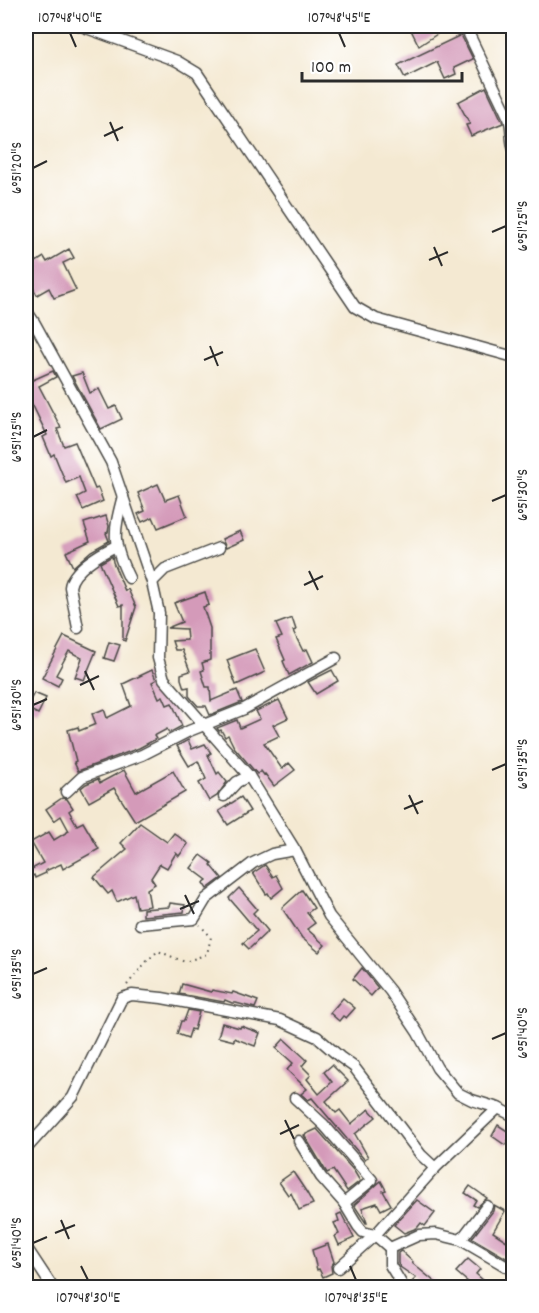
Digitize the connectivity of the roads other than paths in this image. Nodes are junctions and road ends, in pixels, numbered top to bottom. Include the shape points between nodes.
1 (81, 26) edge
2 (465, 26) edge
3 (513, 150) edge
4 (26, 310) edge
5 (513, 357) edge
6 (123, 496) junction
7 (116, 546) junction
8 (219, 548) dead end
9 (129, 578) dead end
10 (152, 582) junction
11 (78, 628) dead end
12 (336, 658) dead end
13 (204, 724) junction
14 (249, 776) junction
15 (66, 792) dead end
16 (224, 796) dead end
17 (295, 850) junction
18 (140, 924) dead end
19 (295, 1098) dead end
20 (498, 1108) junction
21 (513, 1116) edge
22 (298, 1141) dead end
23 (26, 1149) edge
24 (435, 1168) junction
25 (344, 1203) junction
26 (487, 1206) dead end
27 (375, 1235) junction
28 (461, 1240) junction
29 (26, 1247) edge
30 (390, 1248) junction
31 (338, 1268) dead end
32 (513, 1271) edge
33 (53, 1287) edge
34 (405, 1287) edge

1 - 5 street via 177,61 197,74 355,307 376,319
2 - 3 street via 512,125
4 - 6 street via 111,462
6 - 7 street via 115,531
6 - 10 street
7 - 9 street
7 - 11 street via 93,558 71,581
8 - 10 street via 165,569
10 - 13 street via 159,613 159,658 164,679
12 - 13 street via 251,705
13 - 14 street
13 - 15 street via 142,755 82,777
14 - 16 street
14 - 17 street
17 - 18 street via 253,863 206,899 194,919
17 - 20 street via 329,916 390,991 447,1081 458,1093
19 - 25 street via 372,1179
20 - 21 street
20 - 24 street
22 - 25 street
23 - 24 street via 72,1097 122,998 132,995 280,1020 317,1037 354,1067
24 - 27 street
25 - 27 street via 363,1232
26 - 28 street
27 - 30 street
27 - 31 street
28 - 30 street via 436,1234 419,1235
28 - 32 street
29 - 33 street
30 - 34 street via 390,1265

